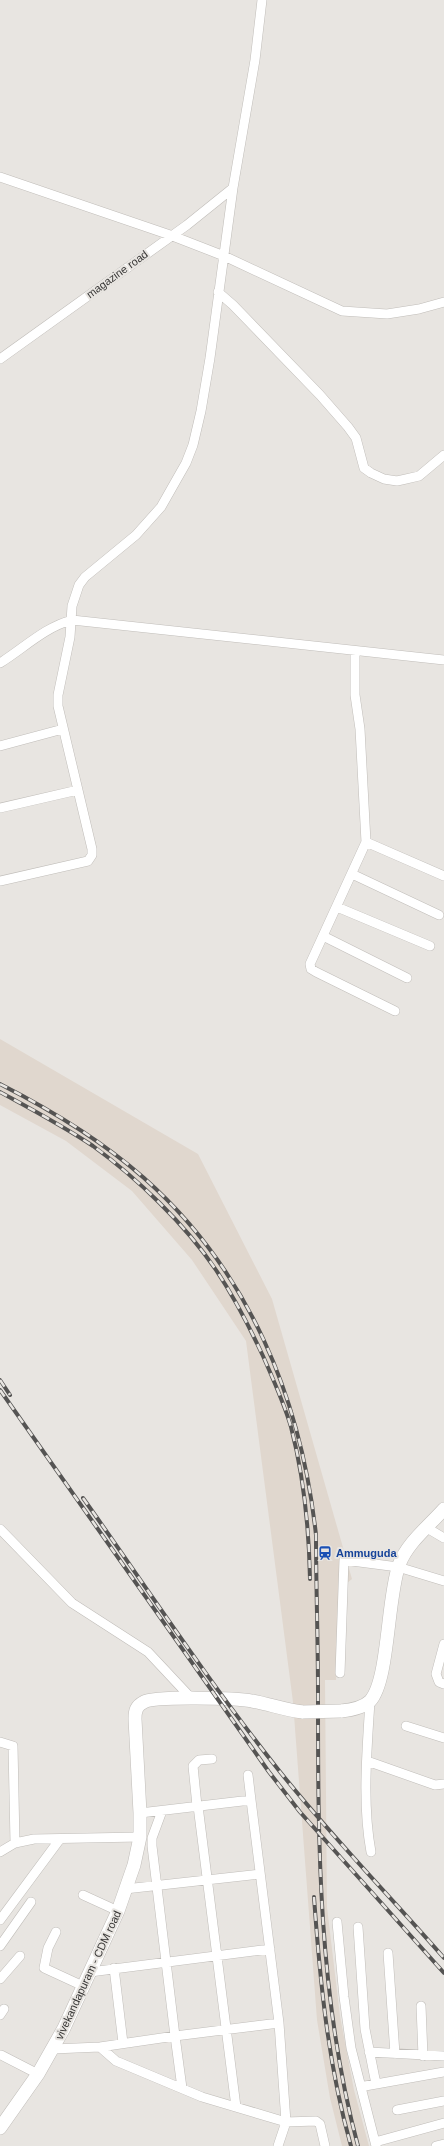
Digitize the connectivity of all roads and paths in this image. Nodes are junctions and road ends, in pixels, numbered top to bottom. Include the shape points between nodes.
1 (262, 0) edge
2 (0, 177) edge
3 (233, 188) junction
4 (170, 235) junction
5 (224, 256) junction
6 (218, 292) junction
7 (444, 302) edge
8 (0, 359) edge
9 (444, 455) edge
10 (72, 620) junction
11 (355, 651) junction
12 (444, 660) edge
13 (0, 662) edge
14 (63, 729) junction
15 (0, 746) edge
16 (78, 790) junction
17 (0, 808) edge
18 (366, 842) junction
19 (352, 874) junction
20 (444, 876) edge
21 (0, 880) edge
22 (337, 907) junction
23 (439, 915) dead end
24 (323, 936) junction
25 (430, 946) dead end
26 (407, 978) dead end
27 (395, 1011) dead end
28 (444, 1509) edge
29 (427, 1528) junction
30 (0, 1529) edge
31 (444, 1538) edge
32 (398, 1567) junction
33 (444, 1581) edge
34 (444, 1644) edge
35 (340, 1673) dead end
36 (444, 1684) edge
37 (192, 1699) junction
38 (370, 1701) junction
39 (406, 1726) dead end
40 (444, 1738) edge
41 (0, 1742) edge
42 (212, 1759) dead end
43 (367, 1761) junction
44 (248, 1775) dead end
45 (444, 1784) edge
46 (251, 1800) junction
47 (197, 1806) junction
48 (162, 1811) junction
49 (140, 1813) junction
50 (140, 1837) junction
51 (60, 1839) junction
52 (16, 1843) junction
53 (0, 1852) edge
54 (371, 1852) dead end
55 (260, 1874) junction
56 (208, 1880) junction
57 (156, 1887) junction
58 (125, 1889) junction
59 (83, 1895) dead end
60 (31, 1902) dead end
61 (118, 1911) junction
62 (1, 1919) edge
63 (337, 1922) dead end
64 (13, 1926) junction
65 (358, 1928) dead end
66 (56, 1932) dead end
67 (0, 1946) edge
68 (270, 1949) junction
69 (388, 1953) dead end
70 (20, 1956) dead end
71 (218, 1956) junction
72 (165, 1962) junction
73 (114, 1968) junction
74 (90, 1972) junction
75 (0, 1979) edge
76 (83, 1986) junction
77 (421, 2006) dead end
78 (280, 2023) junction
79 (227, 2029) junction
80 (175, 2036) junction
81 (123, 2043) junction
82 (100, 2046) junction
83 (53, 2049) junction
84 (369, 2052) junction
85 (395, 2054) junction
86 (1, 2055) dead end
87 (424, 2056) junction
88 (444, 2056) edge
89 (444, 2072) edge
90 (38, 2074) junction
91 (376, 2084) junction
92 (365, 2086) dead end
93 (182, 2088) junction
94 (444, 2101) edge
95 (236, 2107) junction
96 (397, 2110) dead end
97 (286, 2122) junction
98 (444, 2123) edge
99 (0, 2128) edge
100 (376, 2144) edge
101 (444, 2144) edge
102 (278, 2146) edge
103 (325, 2146) edge
104 (436, 2146) edge

1 - 3 street via 249,101
2 - 4 street
3 - 4 street, magazine road via 187,225
3 - 5 street
4 - 5 street
4 - 8 street, magazine road
5 - 6 street
5 - 7 street via 342,310 387,314
6 - 9 street via 336,413 356,438 364,468 384,479 397,481 418,476
6 - 10 street via 203,405 186,463 161,507 136,535 92,570 79,585 72,606
10 - 11 street
10 - 13 street via 63,622
10 - 14 street via 58,696
11 - 12 street
11 - 18 street via 354,696 360,729
14 - 15 street
14 - 16 street
16 - 17 street
16 - 21 street via 92,849 88,861
18 - 19 street
18 - 20 street
19 - 22 street
19 - 23 street
22 - 24 street
22 - 25 street
24 - 26 street
24 - 27 street via 310,964 311,969
28 - 29 street
29 - 31 street
29 - 32 street via 409,1546
30 - 37 street via 72,1603 148,1652
32 - 33 street
32 - 35 street via 344,1560
32 - 38 street via 389,1607 379,1684
34 - 36 street via 436,1674 439,1682
37 - 38 street, vivekandapuram - CDM road, bridge via 225,1698 252,1701 303,1712 354,1709
37 - 49 street, vivekandapuram - CDM road via 153,1699 145,1701 136,1710
38 - 43 street
39 - 40 street
41 - 52 street via 13,1746
42 - 47 street via 199,1760 193,1766
43 - 45 street via 435,1785
43 - 54 street via 367,1832
44 - 46 street
46 - 47 street
46 - 55 street
47 - 48 street
47 - 56 street
48 - 49 street
48 - 57 street via 152,1838
49 - 50 street, vivekandapuram - CDM road
50 - 51 street
50 - 58 street, vivekandapuram - CDM road
51 - 52 street via 34,1839
51 - 62 street
52 - 53 street
55 - 56 street
55 - 68 street
56 - 57 street
56 - 71 street
57 - 58 street
57 - 72 street
58 - 61 street, vivekandapuram - CDM road
59 - 61 street
60 - 64 street
61 - 74 street, vivekandapuram - CDM road
62 - 64 street
63 - 100 street via 352,2048
64 - 67 street
65 - 84 street
66 - 76 street via 48,1948 44,1968
68 - 71 street
68 - 78 street
69 - 85 street
70 - 75 street
71 - 72 street
71 - 79 street
72 - 73 street
72 - 80 street
73 - 74 street
73 - 81 street
74 - 76 street, vivekandapuram - CDM road
76 - 83 street, vivekandapuram - CDM road
77 - 87 street
78 - 79 street
78 - 97 street
79 - 80 street
79 - 95 street
80 - 81 street
80 - 93 street
81 - 82 street
82 - 83 street
82 - 93 street via 116,2061
83 - 90 street, vivekandapuram - CDM road
84 - 85 street
84 - 91 street
85 - 87 street
86 - 90 street
87 - 88 street
89 - 91 street
90 - 99 street, vivekandapuram - CDM road
91 - 92 street
93 - 95 street
94 - 96 street
95 - 97 street
97 - 102 street
97 - 103 street via 318,2122
98 - 100 street
101 - 104 street

